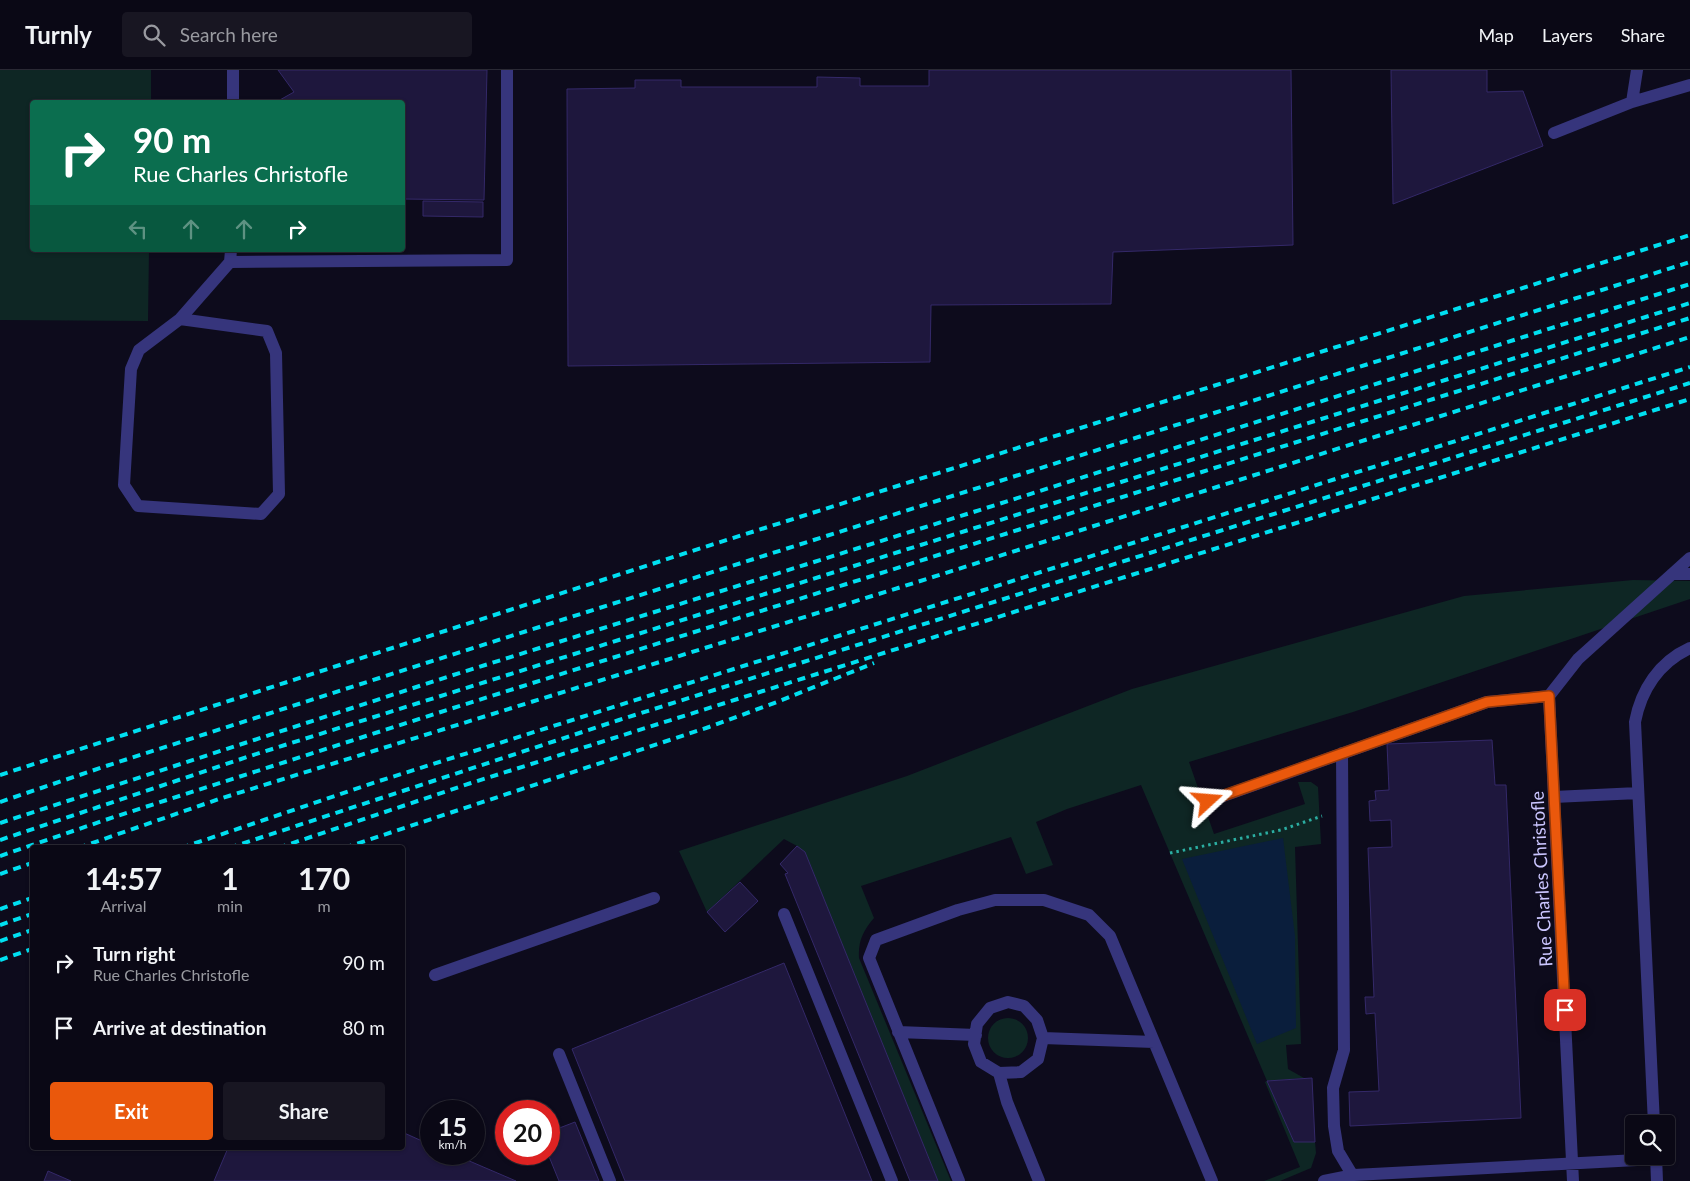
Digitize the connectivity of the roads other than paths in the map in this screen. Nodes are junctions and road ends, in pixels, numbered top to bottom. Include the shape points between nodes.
1 (233, 70) edge
2 (507, 70) edge
3 (1637, 70) edge
4 (1690, 85) edge
5 (233, 100) edge
6 (1632, 102) junction
7 (1554, 132) dead end
8 (230, 256) edge
9 (180, 319) junction
10 (1690, 558) edge
11 (1672, 574) junction
12 (1690, 574) edge
13 (1690, 648) edge
14 (1549, 696) junction
15 (1342, 754) junction
16 (1638, 793) junction
17 (1554, 797) junction
18 (1208, 801) dead end
19 (654, 898) dead end
20 (784, 914) dead end
21 (435, 975) dead end
22 (898, 1032) junction
23 (976, 1035) junction
24 (1042, 1038) junction
25 (1154, 1042) junction
26 (559, 1054) dead end
27 (999, 1073) junction
28 (1654, 1115) edge
29 (1625, 1160) edge
30 (1572, 1164) junction
31 (1656, 1165) edge
32 (1354, 1179) edge
33 (610, 1181) edge
34 (892, 1181) edge
35 (959, 1181) edge
36 (1039, 1181) edge
37 (1212, 1181) edge
38 (1324, 1181) edge
39 (1573, 1181) edge
40 (1657, 1181) edge

1 - 5 lane
2 - 8 lane via 507,260
3 - 6 lane
4 - 6 lane
6 - 7 lane
8 - 9 lane
9 - 9 lane via 139,350 131,369 124,485 138,506 261,514 279,494 276,353 267,331
10 - 11 lane
11 - 12 lane
11 - 14 lane via 1578,659
13 - 16 lane via 1679,653 1653,677 1638,707 1635,722
14 - 15 lane via 1487,702
14 - 17 lane, Rue Charles Christofle
15 - 18 lane
15 - 32 lane via 1344,1050 1333,1088 1334,1126 1338,1151
16 - 17 lane
16 - 28 lane
17 - 30 lane, Rue Charles Christofle
19 - 21 lane
20 - 34 lane
22 - 23 lane
22 - 25 lane via 869,958 876,940 995,900 1044,900 1089,915 1110,936
22 - 35 lane
23 - 24 lane via 977,1024 990,1008 1008,1002 1024,1006 1037,1020
23 - 27 lane via 974,1044 982,1062
24 - 25 lane
24 - 27 lane via 1038,1059 1021,1072
25 - 37 lane
26 - 33 lane
27 - 36 lane via 1006,1102
29 - 30 lane
30 - 32 lane
30 - 39 lane, Rue Charles Christofle
31 - 40 lane
32 - 38 lane

